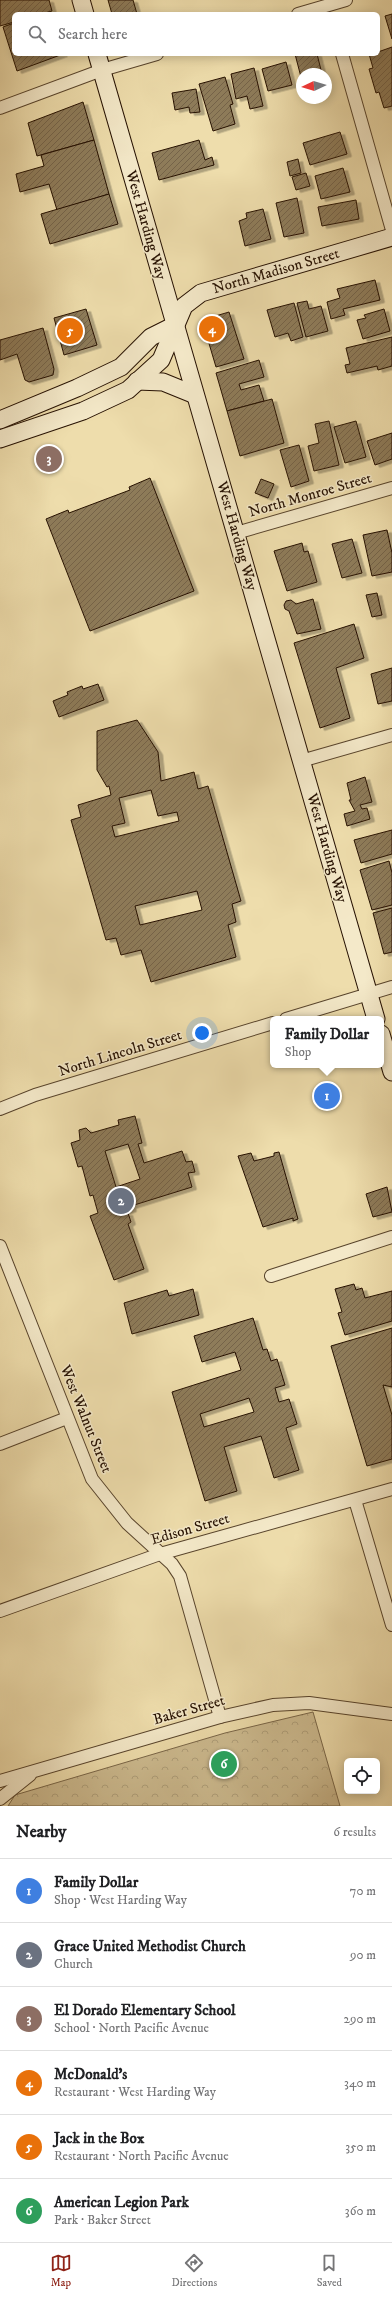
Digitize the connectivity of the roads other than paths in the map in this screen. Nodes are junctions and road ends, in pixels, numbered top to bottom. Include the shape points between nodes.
1 (81, 0) edge
2 (346, 0) edge
3 (328, 6) edge
4 (84, 12) edge
5 (306, 12) edge
6 (142, 56) edge
7 (343, 56) edge
8 (99, 62) edge
9 (0, 108) edge
10 (392, 230) edge
11 (392, 237) edge
12 (175, 325) junction
13 (137, 381) junction
14 (195, 395) junction
15 (0, 420) edge
16 (0, 440) edge
17 (392, 488) edge
18 (236, 533) junction
19 (392, 735) edge
20 (301, 761) junction
21 (392, 987) edge
22 (369, 994) junction
23 (296, 1016) edge
24 (375, 1016) edge
25 (270, 1024) edge
26 (384, 1044) edge
27 (392, 1072) edge
28 (0, 1109) edge
29 (392, 1238) edge
30 (0, 1246) edge
31 (5, 1274) edge
32 (271, 1276) dead end
33 (67, 1418) junction
34 (0, 1444) edge
35 (392, 1489) edge
36 (355, 1500) junction
37 (160, 1554) junction
38 (0, 1612) edge
39 (392, 1625) edge
40 (392, 1714) edge
41 (220, 1717) junction
42 (34, 1772) junction
43 (0, 1781) edge
44 (0, 1799) edge

1 - 4 street
2 - 3 street
3 - 5 street
6 - 8 street
7 - 10 street
8 - 9 street
8 - 12 street, West Harding Way
11 - 12 street, North Madison Street via 201,293 184,306
12 - 13 street, North Madison Street via 161,360
12 - 14 street, West Harding Way
12 - 15 street via 151,337 121,366 77,388
13 - 14 street via 163,382
13 - 16 street, North Madison Street via 128,390 83,411
14 - 18 street, West Harding Way
17 - 18 street, North Monroe Street
18 - 20 street, West Harding Way
19 - 20 street
20 - 22 street, West Harding Way
21 - 22 street
22 - 23 street
22 - 24 street, West Harding Way
25 - 28 street, North Lincoln Street via 35,1095
26 - 27 street
29 - 32 street
30 - 31 street, West Walnut Street
31 - 33 street, West Walnut Street
33 - 34 street
33 - 37 street, West Walnut Street via 83,1459 99,1490 127,1523
35 - 36 street, Edison Street
36 - 37 street, Edison Street
36 - 39 street
37 - 38 street, Edison Street
37 - 41 street, West Walnut Street via 172,1564 180,1576
40 - 41 street, Baker Street via 309,1703 272,1705
41 - 42 street, Baker Street
42 - 43 street, Baker Street
42 - 44 street

